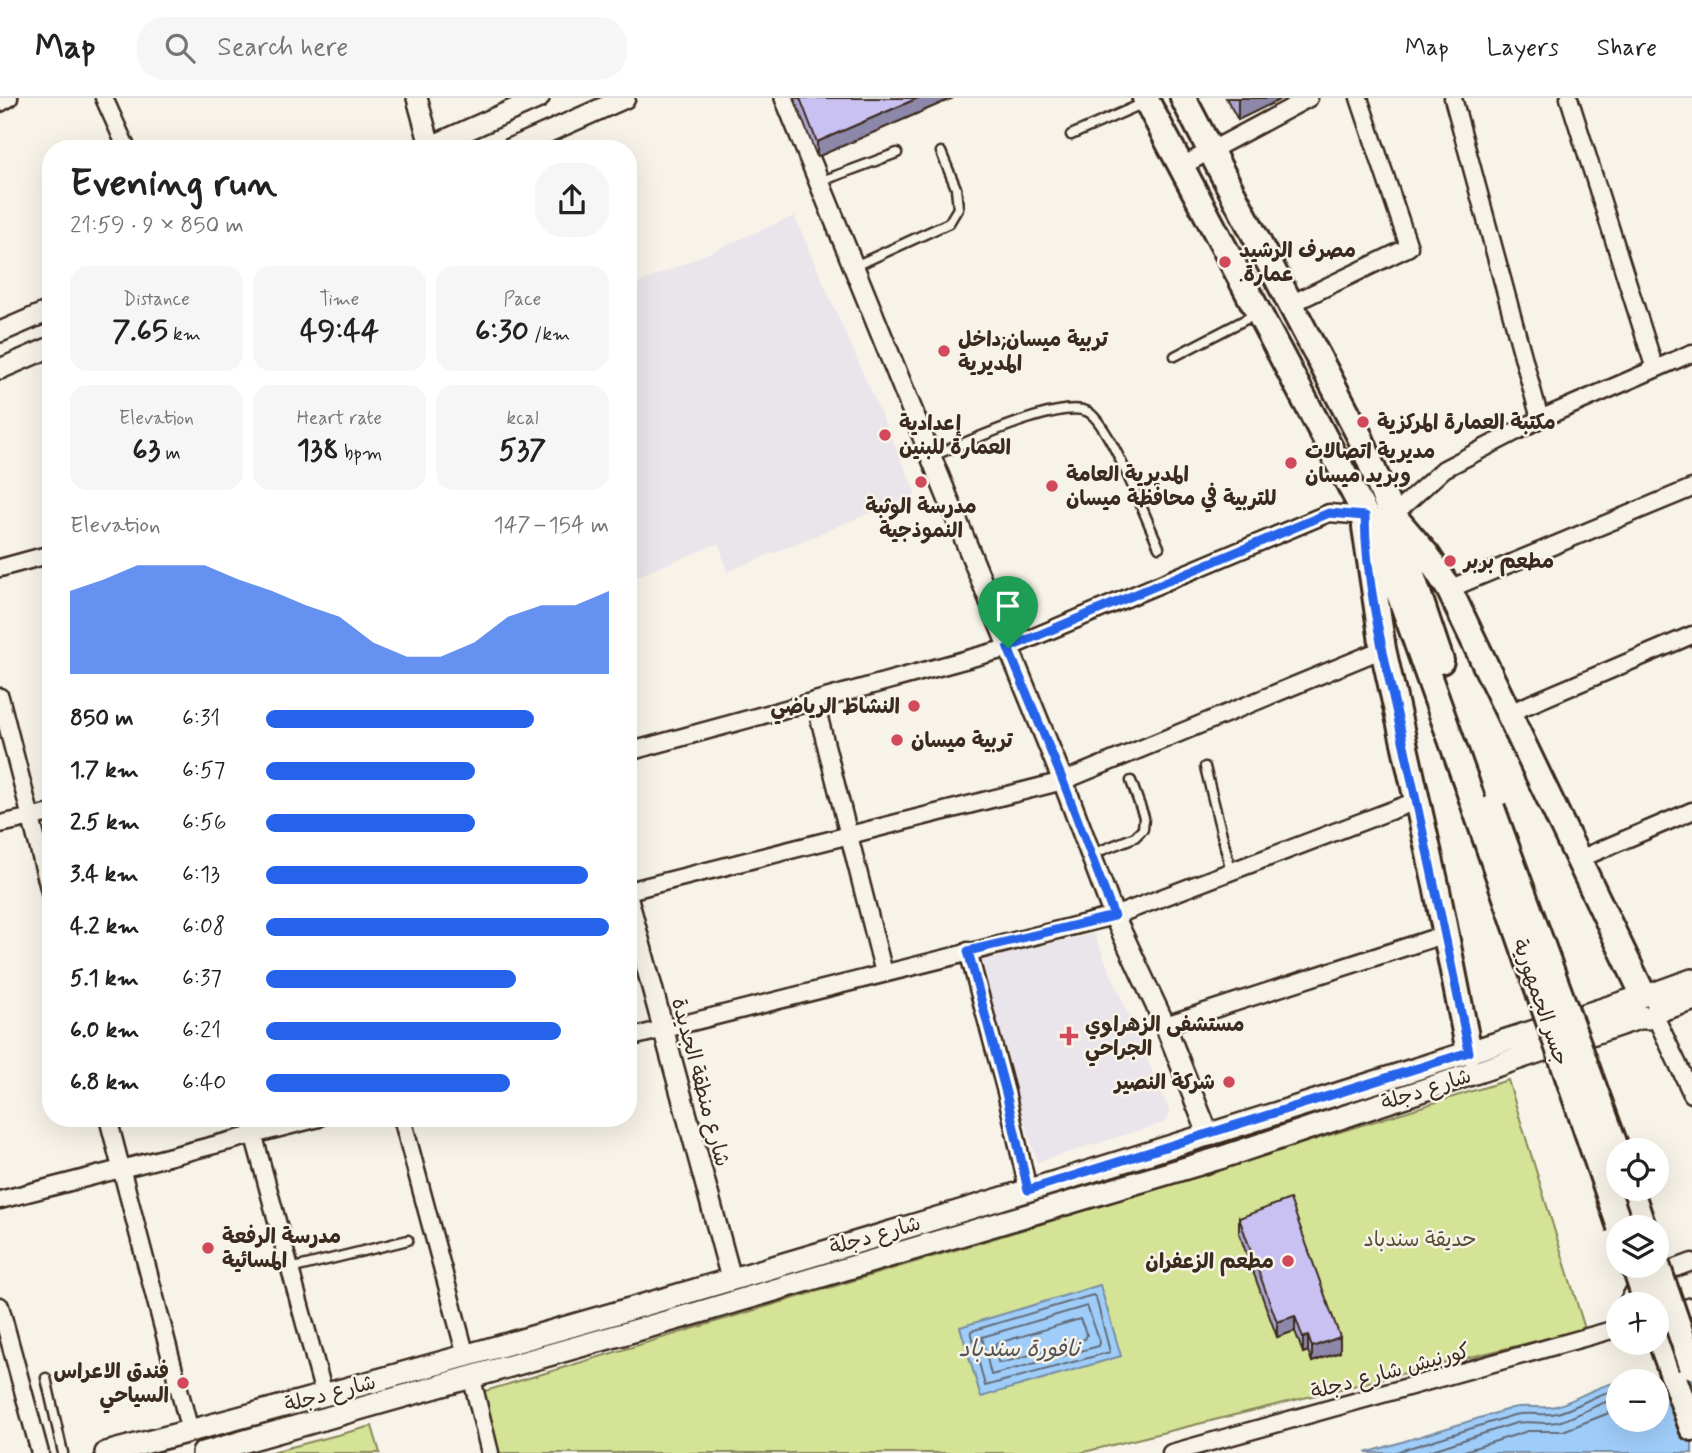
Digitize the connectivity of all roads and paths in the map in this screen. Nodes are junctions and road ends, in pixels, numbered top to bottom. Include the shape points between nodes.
1 (9, 98) edge
2 (104, 98) edge
3 (417, 98) edge
4 (539, 98) edge
5 (625, 98) edge
6 (785, 98) edge
7 (1183, 98) edge
8 (1309, 98) edge
9 (1359, 98) edge
10 (1453, 98) edge
11 (1569, 98) edge
12 (1146, 100) edge
13 (0, 103) edge
14 (1071, 135) dead end
15 (123, 140) edge
16 (427, 140) edge
17 (447, 140) edge
18 (530, 140) edge
19 (1210, 150) junction
20 (941, 152) dead end
21 (897, 153) dead end
22 (1180, 167) junction
23 (819, 182) junction
24 (853, 267) junction
25 (1291, 304) junction
26 (42, 314) edge
27 (1258, 314) junction
28 (0, 332) edge
29 (42, 351) edge
30 (1692, 353) edge
31 (1175, 356) dead end
32 (0, 369) edge
33 (1656, 369) junction
34 (1541, 419) junction
35 (930, 457) junction
36 (1692, 488) edge
37 (1365, 516) junction
38 (1392, 516) junction
39 (1159, 547) dead end
40 (42, 556) edge
41 (0, 568) edge
42 (1448, 589) junction
43 (1692, 635) edge
44 (1008, 648) junction
45 (1383, 649) junction
46 (1479, 649) junction
47 (1439, 655) junction
48 (0, 697) edge
49 (815, 702) junction
50 (1509, 713) junction
51 (637, 750) edge
52 (1205, 767) dead end
53 (1471, 773) junction
54 (1063, 781) junction
55 (1132, 781) dead end
56 (1416, 800) junction
57 (1692, 811) edge
58 (42, 815) edge
59 (30, 817) junction
60 (0, 824) edge
61 (848, 837) junction
62 (1092, 854) junction
63 (1577, 860) junction
64 (42, 862) edge
65 (1231, 871) junction
66 (637, 889) edge
67 (1114, 916) junction
68 (637, 932) edge
69 (1446, 934) junction
70 (968, 951) junction
71 (884, 972) junction
72 (1692, 980) edge
73 (1692, 1000) edge
74 (1647, 1005) junction
75 (1165, 1025) junction
76 (663, 1029) junction
77 (637, 1036) edge
78 (1469, 1052) junction
79 (1692, 1094) edge
80 (110, 1127) edge
81 (251, 1127) edge
82 (286, 1127) edge
83 (404, 1127) edge
84 (253, 1136) junction
85 (1209, 1136) junction
86 (1612, 1138) edge
87 (1220, 1158) junction
88 (121, 1169) junction
89 (1028, 1190) junction
90 (0, 1200) edge
91 (1616, 1215) edge
92 (408, 1240) dead end
93 (1692, 1262) edge
94 (290, 1269) junction
95 (731, 1278) junction
96 (1662, 1278) edge
97 (1634, 1292) edge
98 (0, 1306) edge
99 (1692, 1306) edge
100 (1669, 1313) edge
101 (1606, 1329) edge
102 (1666, 1355) edge
103 (466, 1356) junction
104 (1692, 1366) edge
105 (46, 1378) dead end
106 (472, 1379) junction
107 (324, 1394) junction
108 (1692, 1428) edge
109 (190, 1431) junction
110 (40, 1453) edge
111 (63, 1453) edge
112 (106, 1453) edge
113 (203, 1453) edge
114 (490, 1453) edge
115 (1171, 1453) edge

1 - 13 street
2 - 15 street
3 - 16 street
4 - 17 street
5 - 18 street
6 - 23 street
7 - 19 main road
8 - 19 street
9 - 25 street via 1409,247
10 - 34 street
11 - 33 street
12 - 14 lane
12 - 22 main road
19 - 22 street
19 - 25 main road
20 - 24 lane via 956,188 958,208 948,223
21 - 23 lane
22 - 27 main road
23 - 24 street
24 - 35 street
25 - 38 main road via 1360,437
26 - 28 street
27 - 31 lane
27 - 37 main road
29 - 32 street
30 - 33 street
33 - 34 street
34 - 38 street via 1444,469
35 - 39 lane via 1035,417 1065,409 1087,411 1104,426
35 - 44 street
36 - 42 street
37 - 44 street via 1329,513
37 - 45 main road via 1365,543
37 - 53 main road
38 - 42 main road via 1410,532
38 - 47 main road
40 - 41 street
42 - 46 main road
43 - 50 street
44 - 49 street
44 - 54 street
45 - 54 street
45 - 56 main road
46 - 47 main road via 1461,640 1447,644
46 - 50 main road
47 - 53 main road
48 - 59 street
49 - 51 street
49 - 61 street
50 - 63 main road
52 - 65 lane
53 - 86 main road, جسر الجمهورية, bridge
53 - 91 main road, جسر الجمهورية, bridge
54 - 61 street
54 - 62 street
55 - 62 lane via 1143,829 1135,837
56 - 65 street
56 - 69 main road
57 - 63 street
58 - 59 street
59 - 60 street
59 - 64 street
61 - 66 street
61 - 71 street
62 - 67 street
63 - 74 main road
65 - 67 street
67 - 70 street
67 - 75 street
68 - 76 street, شارع منطقة الجديدة
69 - 75 street
69 - 78 main road
70 - 71 street
70 - 89 street
71 - 76 street
72 - 74 main road
73 - 74 main road
74 - 78 main road, شارع دجلة
74 - 79 street
74 - 87 main road, شارع دجلة
75 - 85 street
76 - 77 street
76 - 95 street, شارع منطقة الجديدة
78 - 85 main road, شارع دجلة
80 - 88 street
81 - 84 street
82 - 84 street
83 - 103 street
84 - 88 street
84 - 94 street
85 - 87 main road
85 - 89 main road, شارع دجلة
87 - 106 main road, شارع دجلة
88 - 90 street
88 - 109 street
89 - 95 main road, شارع دجلة
92 - 94 lane
93 - 97 street via 1640,1281
94 - 107 street
95 - 103 main road, شارع دجلة
96 - 104 main road, bridge
98 - 110 street
99 - 100 street
101 - 115 street, كورنيش شارع دجلة
102 - 108 main road
103 - 107 main road, شارع دجلة
105 - 111 lane
106 - 113 main road, شارع دجلة
106 - 114 street
107 - 109 main road, شارع دجلة
109 - 112 main road, شارع دجلة

